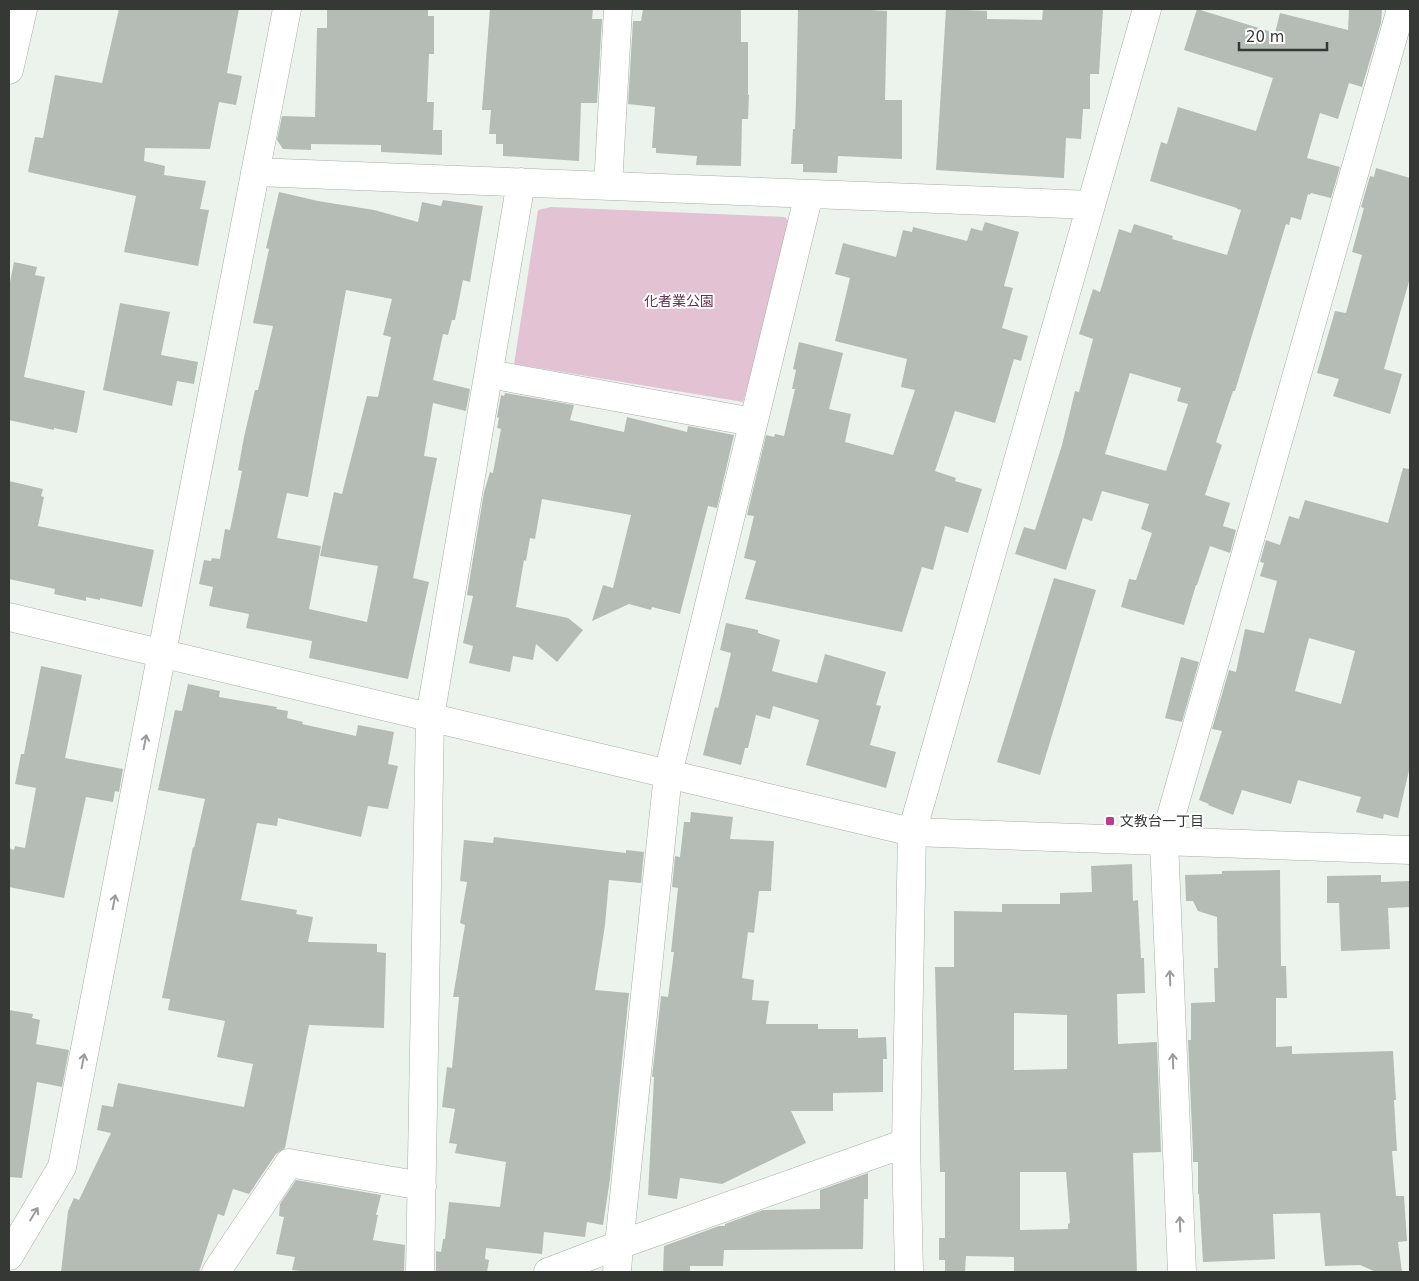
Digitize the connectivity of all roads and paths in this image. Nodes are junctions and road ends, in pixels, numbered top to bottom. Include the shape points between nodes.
1 (23, 9) edge
2 (287, 9) edge
3 (618, 9) edge
4 (1147, 9) edge
5 (1401, 9) edge
6 (9, 70) edge
7 (255, 172) junction
8 (522, 182) junction
9 (608, 186) junction
10 (809, 194) junction
11 (1091, 205) junction
12 (489, 374) junction
13 (753, 422) junction
14 (9, 617) edge
15 (162, 654) junction
16 (430, 717) junction
17 (668, 774) junction
18 (912, 832) junction
19 (1164, 841) junction
20 (1410, 850) edge
21 (906, 1143) junction
22 (422, 1186) junction
23 (619, 1245) junction
24 (9, 1256) edge
25 (216, 1272) edge
26 (420, 1272) edge
27 (548, 1272) edge
28 (618, 1272) edge
29 (909, 1272) edge
30 (1182, 1272) edge

1 - 6 street
2 - 7 street
3 - 9 street
4 - 11 street
5 - 19 street
7 - 8 street
7 - 15 street
8 - 9 street
8 - 12 street
9 - 10 street
10 - 11 street
10 - 13 street
11 - 18 street
12 - 13 street
12 - 16 street
13 - 17 street
14 - 15 street
15 - 16 street
24 -> 15 street via 62,1167
16 - 17 street
16 - 22 street
17 - 18 street
17 - 23 street
18 - 19 street
18 - 21 street
19 - 20 street
30 -> 19 street
21 - 23 street
21 - 29 street
22 - 25 street via 289,1163
22 - 26 street
23 - 27 street
23 - 28 street

